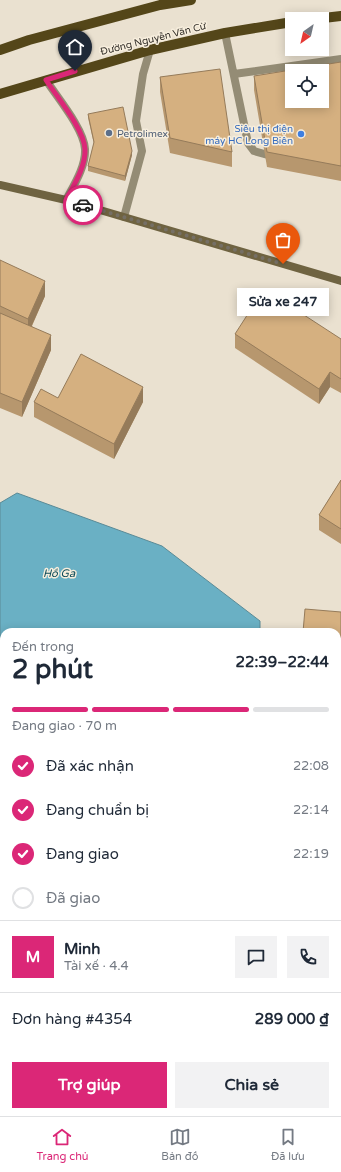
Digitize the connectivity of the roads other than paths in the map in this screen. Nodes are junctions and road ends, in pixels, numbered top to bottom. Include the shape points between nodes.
1 (191, 0) edge
2 (160, 2) edge
3 (341, 16) edge
4 (329, 17) edge
5 (285, 23) edge
6 (225, 32) junction
7 (0, 50) edge
8 (150, 50) junction
9 (341, 58) edge
10 (234, 74) junction
11 (46, 80) junction
12 (0, 94) edge
13 (282, 158) edge
14 (0, 185) edge
15 (66, 200) junction
16 (124, 218) junction
17 (341, 281) edge

1 - 2 main road
2 - 7 main road
3 - 4 main road
5 - 6 main road, Đường Nguyễn Văn Cừ
6 - 8 main road, Đường Nguyễn Văn Cừ
6 - 10 lane
8 - 11 main road, Đường Nguyễn Văn Cừ
8 - 16 lane via 143,74 136,122 142,150
9 - 10 lane
10 - 13 lane via 248,143 254,151
11 - 12 main road, Đường Nguyễn Văn Cừ
11 - 15 lane via 76,124 84,141 85,150 80,173
14 - 15 main road
15 - 16 main road
16 - 17 main road

